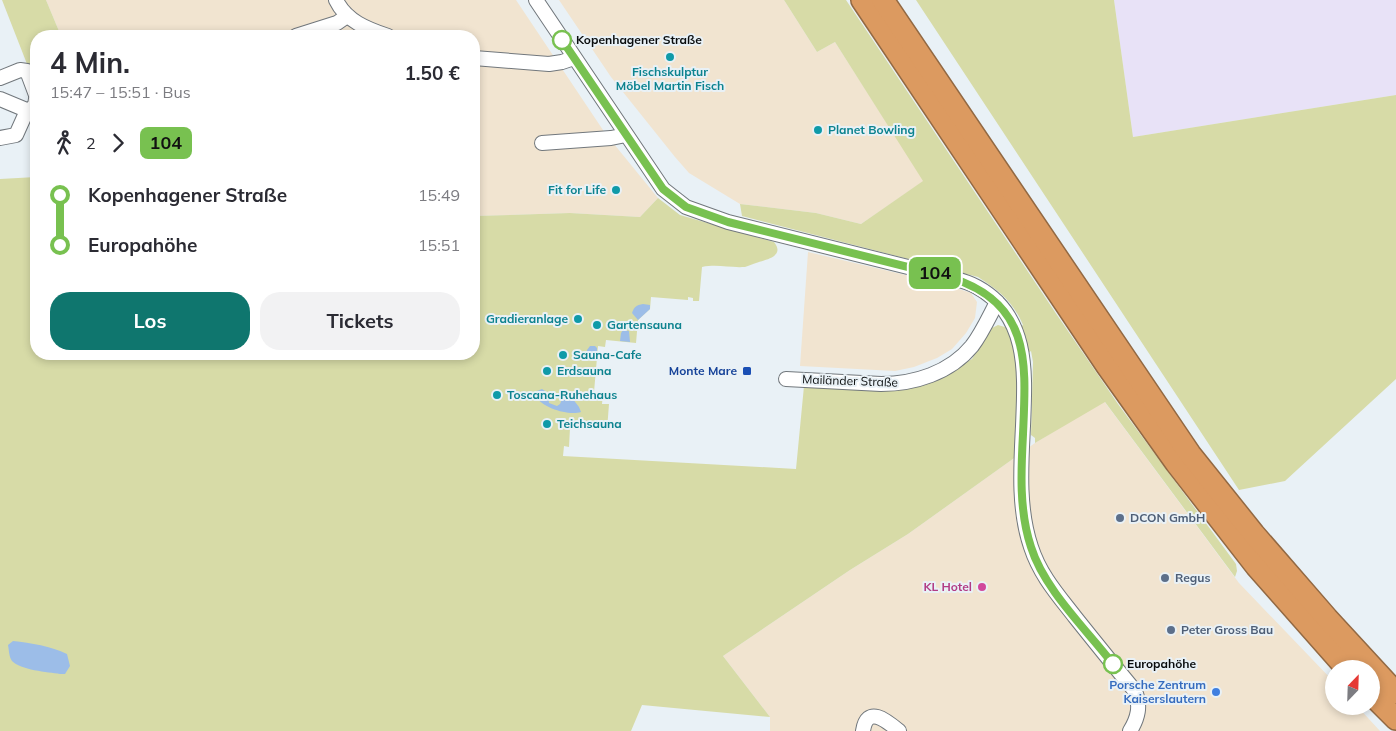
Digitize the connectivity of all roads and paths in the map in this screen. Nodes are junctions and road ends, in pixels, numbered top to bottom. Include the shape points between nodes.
1 (336, 0) edge
2 (536, 0) edge
3 (862, 0) edge
4 (882, 0) edge
5 (347, 16) junction
6 (315, 30) edge
7 (373, 30) edge
8 (480, 58) edge
9 (574, 58) junction
10 (0, 78) edge
11 (30, 81) edge
12 (0, 99) edge
13 (30, 107) edge
14 (30, 111) edge
15 (626, 135) junction
16 (0, 138) edge
17 (542, 143) dead end
18 (997, 302) junction
19 (786, 379) dead end
20 (1339, 660) edge
21 (1396, 693) edge
22 (1380, 703) edge
23 (1396, 719) edge
24 (864, 731) edge
25 (899, 731) edge
26 (1130, 731) edge

1 - 5 street
2 - 9 street
3 - 20 highway via 1107,366 1176,463 1256,566
4 - 21 highway via 1190,454 1278,562
5 - 6 street
5 - 7 street
8 - 9 street via 550,64
9 - 15 street
10 - 11 street via 20,70 26,71
12 - 13 street
14 - 16 street via 16,135
15 - 17 street
15 - 18 street via 663,189 697,212 952,278 977,287
18 - 19 street, Mailänder Straße via 972,346 946,367 925,378 897,384
18 - 26 street via 1013,325 1023,356 1022,483 1024,523 1030,546 1049,585 1135,691 1139,709
22 - 23 highway
24 - 25 street via 864,724 869,718 877,716

